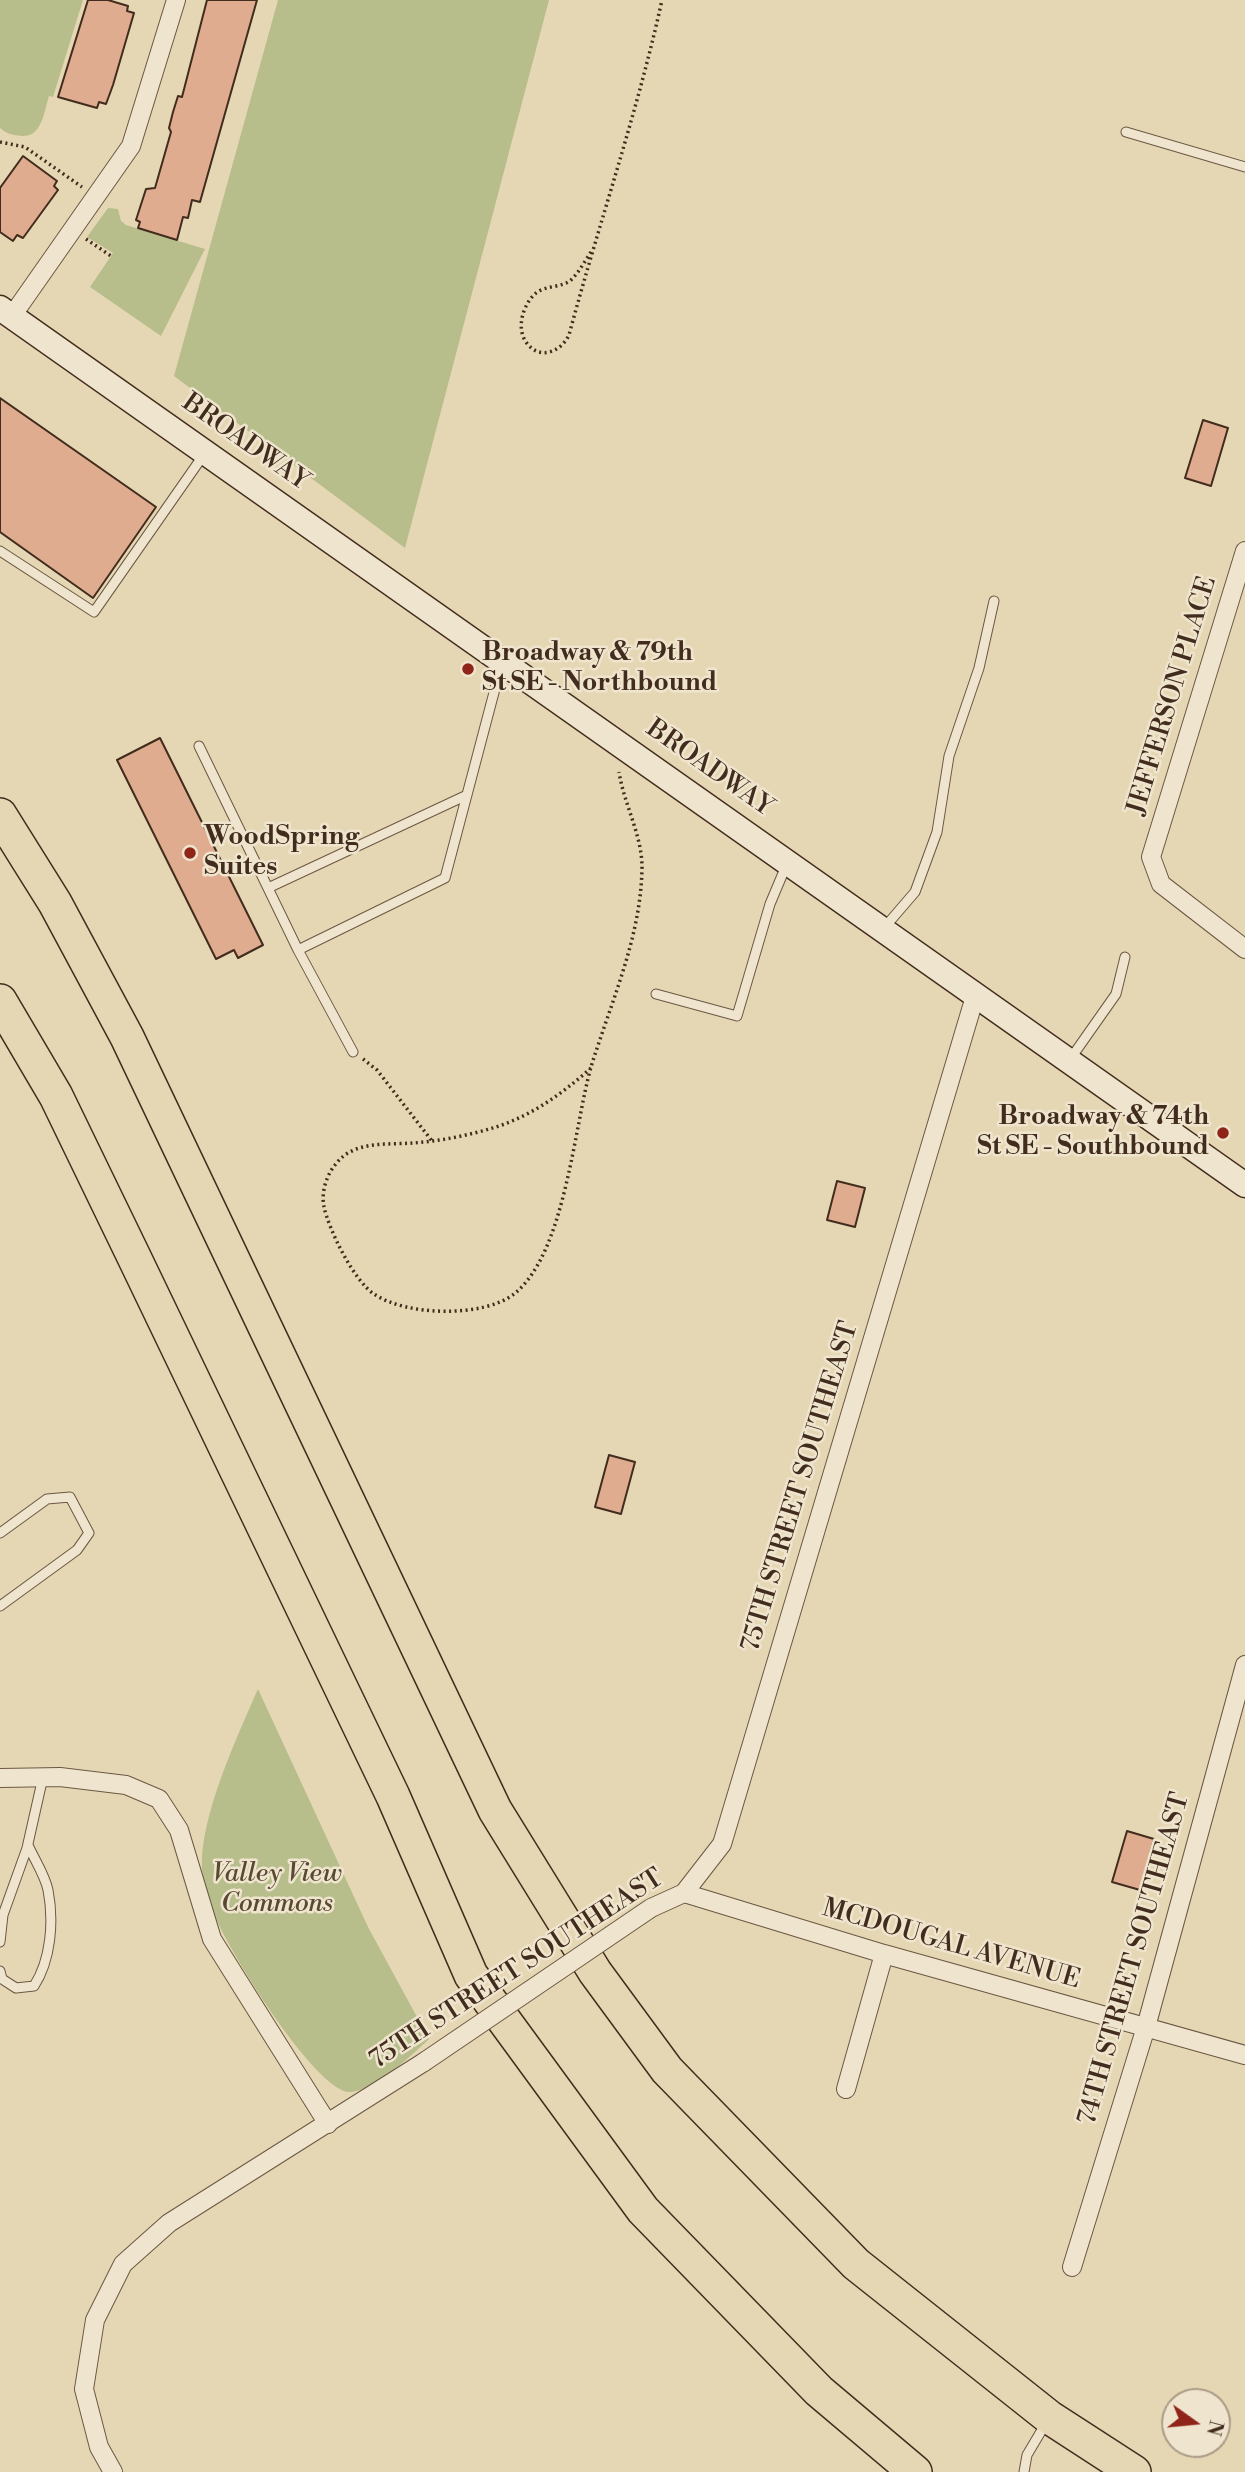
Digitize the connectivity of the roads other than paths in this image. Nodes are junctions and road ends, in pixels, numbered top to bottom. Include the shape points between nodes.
1 (176, 0) edge
2 (1126, 132) dead end
3 (1245, 167) edge
4 (6, 312) edge
5 (206, 453) junction
6 (0, 551) edge
7 (1245, 551) edge
8 (994, 601) dead end
9 (502, 660) junction
10 (199, 746) dead end
11 (467, 795) junction
12 (0, 815) edge
13 (788, 861) junction
14 (268, 888) junction
15 (884, 928) junction
16 (1245, 949) edge
17 (298, 950) junction
18 (1125, 957) dead end
19 (976, 993) junction
20 (656, 994) dead end
21 (0, 1001) edge
22 (353, 1052) road end
23 (1070, 1059) junction
24 (1245, 1185) edge
25 (0, 1533) edge
26 (0, 1606) edge
27 (1245, 1665) edge
28 (43, 1777) junction
29 (0, 1779) edge
30 (28, 1845) junction
31 (684, 1894) junction
32 (0, 1942) edge
33 (884, 1954) junction
34 (0, 1971) edge
35 (1146, 2027) junction
36 (1245, 2055) edge
37 (846, 2089) dead end
38 (328, 2124) junction
39 (1072, 2267) dead end
40 (1049, 2417) junction
41 (113, 2472) edge
42 (915, 2472) edge
43 (1024, 2472) edge
44 (1134, 2472) edge

1 - 4 street via 131,146
2 - 3 lane
4 - 5 street, BROADWAY
5 - 6 lane via 94,612
5 - 9 street, BROADWAY
7 - 16 street, JEFFERSON PLACE via 1151,857 1161,884
8 - 15 lane via 979,668 949,756 937,832 915,892
9 - 11 lane
9 - 13 street, BROADWAY
10 - 14 lane
11 - 14 lane
11 - 17 lane via 445,878
12 - 40 highway via 55,903 127,1037 495,1810 595,1972 667,2070 856,2264
13 - 15 street, BROADWAY
13 - 20 lane via 770,904 737,1016
14 - 17 lane
15 - 19 street, BROADWAY
17 - 22 lane
18 - 23 lane via 1115,994
19 - 23 street, BROADWAY
19 - 31 street, 75TH STREET SOUTHEAST via 722,1844
21 - 42 highway via 55,1096 129,1246 393,1796 471,1976 643,2210 820,2391
23 - 24 street, BROADWAY
25 - 26 lane via 47,1499 69,1497 89,1532 77,1550
27 - 35 street, 74TH STREET SOUTHEAST
28 - 29 street
28 - 30 lane
28 - 38 street via 126,1785 159,1799 179,1830 212,1939
30 - 32 lane via 3,1915
30 - 34 lane via 48,1889 50,1937 43,1972 34,1986 16,1988 2,1979
31 - 33 street, MCDOUGAL AVENUE
31 - 38 street, 75TH STREET SOUTHEAST, bridge via 651,1908
33 - 35 street, MCDOUGAL AVENUE
33 - 37 street
35 - 36 street, MCDOUGAL AVENUE
35 - 39 street, 74TH STREET SOUTHEAST
38 - 41 street, 75TH STREET SOUTHEAST via 169,2222 123,2264 95,2320 85,2389 99,2447
40 - 43 lane via 1027,2455
40 - 44 highway

